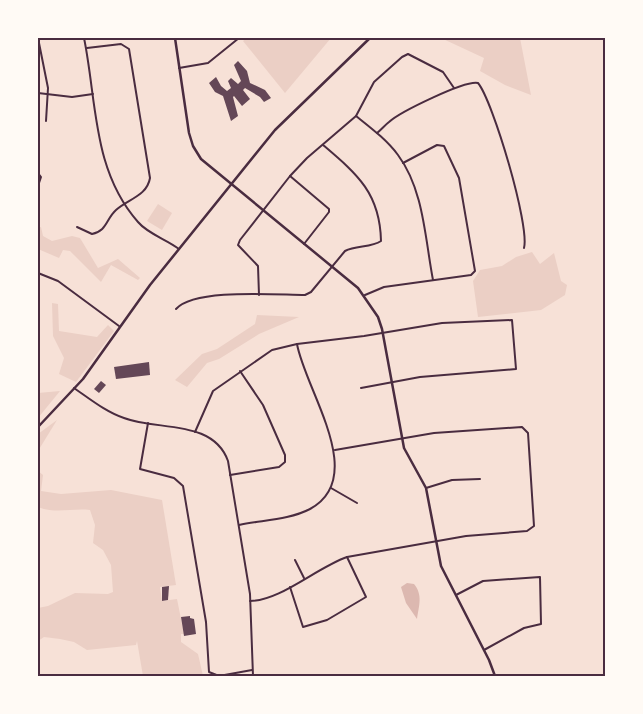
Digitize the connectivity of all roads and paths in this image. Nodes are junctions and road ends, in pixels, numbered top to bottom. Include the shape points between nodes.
1 (38, 38) edge
2 (84, 38) edge
3 (175, 38) edge
4 (239, 38) edge
5 (370, 38) edge
6 (232, 39) dead end
7 (234, 42) junction
8 (86, 48) junction
9 (179, 68) junction
10 (454, 88) junction
11 (38, 93) edge
12 (93, 94) junction
13 (48, 95) junction
14 (356, 116) junction
15 (46, 121) dead end
16 (377, 133) junction
17 (323, 145) junction
18 (403, 163) junction
19 (38, 173) edge
20 (290, 176) junction
21 (232, 184) junction
22 (38, 186) edge
23 (125, 204) junction
24 (263, 210) junction
25 (77, 226) dead end
26 (304, 244) junction
27 (524, 248) dead end
28 (179, 250) junction
29 (332, 266) junction
30 (38, 273) edge
31 (433, 280) junction
32 (259, 295) junction
33 (365, 295) junction
34 (176, 309) dead end
35 (119, 326) junction
36 (383, 334) junction
37 (298, 344) junction
38 (240, 371) junction
39 (392, 382) junction
40 (74, 388) junction
41 (362, 388) dead end
42 (148, 423) junction
43 (38, 427) edge
44 (195, 432) junction
45 (402, 438) junction
46 (335, 450) junction
47 (230, 475) junction
48 (480, 479) dead end
49 (331, 488) junction
50 (426, 488) junction
51 (357, 502) dead end
52 (239, 525) junction
53 (436, 542) junction
54 (347, 557) junction
55 (295, 560) dead end
56 (304, 578) junction
57 (290, 587) junction
58 (456, 595) junction
59 (250, 602) junction
60 (484, 650) junction
61 (252, 670) junction
62 (253, 676) edge
63 (495, 676) edge

1 - 13 street
2 - 8 street
3 - 9 street
4 - 7 street
5 - 21 street via 275,130
6 - 7 street
7 - 9 street via 208,63
8 - 12 street
8 - 23 street via 121,44 130,53 150,178 147,188
9 - 21 street via 193,146 201,159
10 - 14 street via 443,72 405,55 374,82
10 - 16 street via 396,117
10 - 27 street via 473,82 480,84 514,184 526,236
11 - 13 street
12 - 13 street via 72,97
12 - 23 street via 104,164
13 - 15 street
14 - 16 street
14 - 17 street
16 - 18 street
17 - 20 street
17 - 29 street via 362,179 371,192 381,236 377,244 345,251
18 - 31 street via 417,193
18 - 31 street via 440,145 447,151 459,178 475,271 471,276
19 - 22 street via 41,177
20 - 24 street
20 - 26 street via 329,209
21 - 24 street
21 - 28 street
23 - 25 street via 115,210 99,232 88,233
23 - 28 street via 139,223
24 - 26 street
24 - 32 street via 238,245 258,266
26 - 29 street
28 - 35 street
29 - 32 street via 308,294
29 - 33 street
30 - 35 street via 58,281
31 - 33 street via 384,287
32 - 34 street via 227,294 192,300
33 - 36 street via 380,320
35 - 40 street
36 - 37 street
36 - 39 street
36 - 39 street via 442,323 507,319 512,320 514,326 516,369
37 - 38 street via 272,350
37 - 46 street via 301,362
38 - 44 street via 213,391
38 - 47 street via 264,405 285,455 279,467
39 - 41 street
39 - 45 street
40 - 42 street via 118,416
40 - 43 street
42 - 44 street
42 - 61 street via 140,469 174,478 183,486 206,622 209,672 219,676
44 - 47 street via 218,442 226,455
45 - 46 street
45 - 50 street via 409,459
45 - 53 street via 522,427 528,433 533,529
46 - 49 street via 336,469
47 - 52 street
48 - 50 street via 452,480
49 - 51 street
49 - 52 street via 320,502 300,513
50 - 53 street
52 - 59 street
53 - 54 street
53 - 58 street via 441,566
54 - 56 street
54 - 57 street via 366,597 327,620 303,627
55 - 56 street
56 - 57 street
57 - 59 street via 271,598
58 - 60 street
58 - 60 street via 483,581 540,577 541,624 524,628
59 - 61 street
60 - 63 street
61 - 62 street

